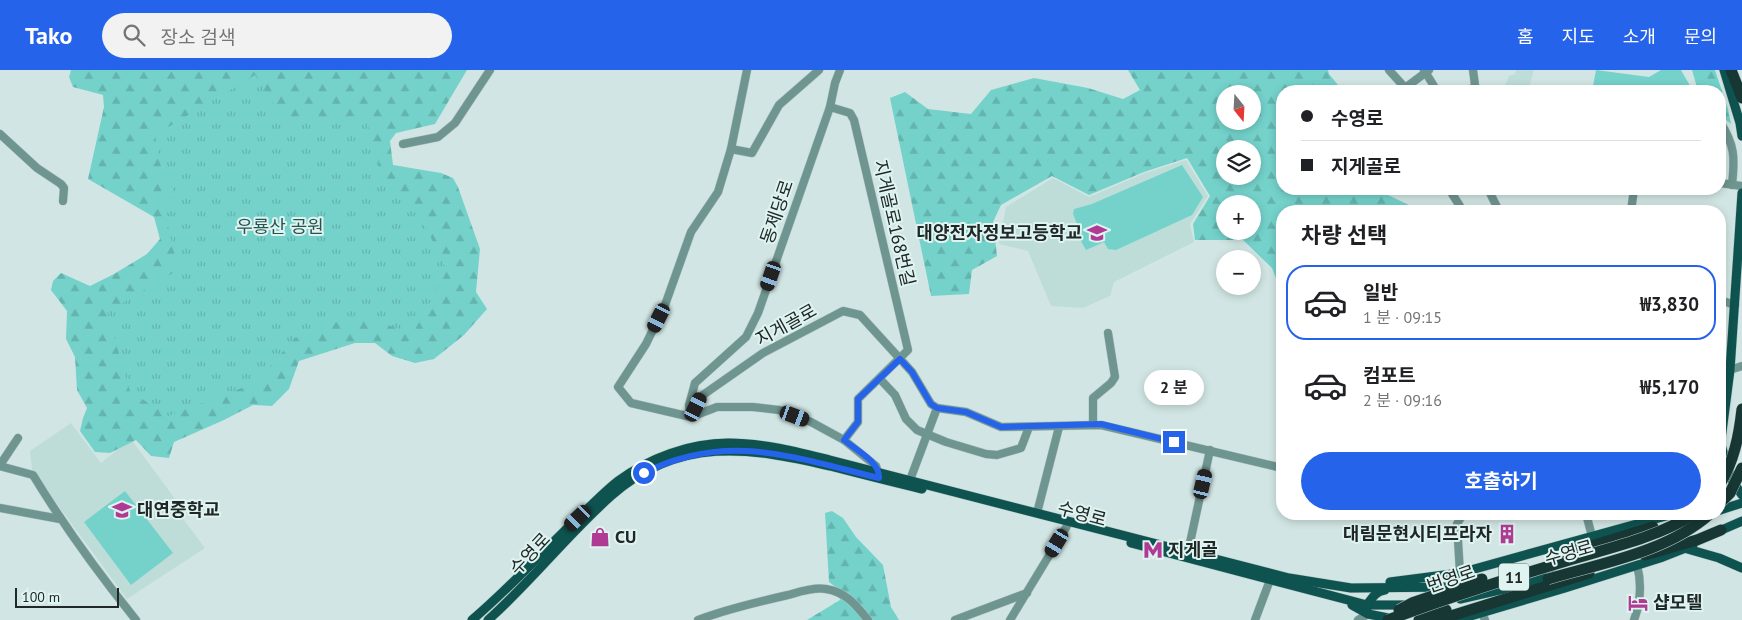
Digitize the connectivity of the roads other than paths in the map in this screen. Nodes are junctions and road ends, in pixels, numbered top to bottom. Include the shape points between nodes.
1 (490, 70) edge
2 (747, 70) edge
3 (819, 70) edge
4 (840, 70) edge
5 (1389, 70) edge
6 (1473, 70) edge
7 (1724, 70) edge
8 (1731, 70) edge
9 (1426, 71) edge
10 (1402, 85) edge
11 (1412, 85) edge
12 (1434, 85) edge
13 (1475, 85) edge
14 (1742, 98) edge
15 (830, 107) junction
16 (1726, 131) edge
17 (0, 134) edge
18 (1742, 136) edge
19 (403, 144) dead end
20 (731, 149) junction
21 (1726, 184) edge
22 (1732, 185) junction
23 (1742, 186) edge
24 (1742, 193) edge
25 (63, 201) dead end
26 (1726, 302) edge
27 (1735, 305) junction
28 (1108, 333) dead end
29 (900, 359) junction
30 (1742, 366) edge
31 (1730, 370) junction
32 (1726, 371) edge
33 (880, 379) junction
34 (1726, 404) edge
35 (937, 408) junction
36 (1742, 409) edge
37 (691, 417) junction
38 (1093, 425) junction
39 (1029, 427) junction
40 (1059, 427) junction
41 (927, 434) junction
42 (18, 438) dead end
43 (844, 440) junction
44 (1210, 450) junction
45 (1726, 462) edge
46 (0, 465) edge
47 (1276, 466) edge
48 (1742, 468) edge
49 (879, 475) junction
50 (1726, 475) edge
51 (1730, 475) junction
52 (910, 480) junction
53 (1742, 480) edge
54 (1741, 492) edge
55 (1726, 496) edge
56 (1726, 497) edge
57 (1742, 503) edge
58 (0, 508) edge
59 (1726, 508) edge
60 (1037, 512) junction
61 (60, 519) junction
62 (1459, 520) edge
63 (1588, 520) edge
64 (1651, 520) edge
65 (1664, 520) edge
66 (1683, 520) edge
67 (1685, 520) edge
68 (1694, 520) edge
69 (1700, 520) edge
70 (1742, 521) edge
71 (1067, 526) junction
72 (1653, 527) junction
73 (1721, 530) junction
74 (1592, 536) junction
75 (1681, 547) junction
76 (1188, 552) junction
77 (1637, 565) junction
78 (1742, 568) edge
79 (1460, 573) junction
80 (1270, 580) junction
81 (1343, 587) junction
82 (1396, 588) junction
83 (1027, 593) junction
84 (1367, 610) junction
85 (1483, 616) edge
86 (136, 620) edge
87 (472, 620) edge
88 (488, 620) edge
89 (698, 620) edge
90 (868, 620) edge
91 (955, 620) edge
92 (1010, 620) edge
93 (1255, 620) edge
94 (1358, 620) edge
95 (1381, 620) edge
96 (1388, 620) edge
97 (1397, 620) edge
98 (1420, 620) edge
99 (1438, 620) edge
100 (1457, 620) edge
101 (1634, 620) edge

1 - 19 street via 455,123 438,137
2 - 20 street
3 - 20 street via 780,106 752,153
4 - 15 street, 동제당로
5 - 10 street
6 - 13 street
7 - 18 main road
8 - 14 highway
9 - 11 street
9 - 12 street
15 - 29 street, 지게골로168번길 via 850,113 854,120 908,350
15 - 37 street, 동제당로 via 758,313 746,337 695,383 689,404
16 - 22 street via 1734,162
17 - 25 street via 37,168 61,184 64,188
20 - 37 street via 718,192 691,232 665,305 646,344 618,387 631,403
21 - 22 street
22 - 23 street
24 - 27 main road
26 - 27 street
27 - 31 main road
28 - 38 street via 1115,378 1093,398
29 - 33 street
29 - 35 street, 지게골로
29 - 37 street, 지게골로 via 860,315 843,311 764,353 700,397
30 - 31 street
31 - 32 street
31 - 34 main road
33 - 41 street via 895,395 906,419 917,430
33 - 43 street via 858,399 858,422
35 - 39 street via 966,412 1001,427
35 - 41 street
36 - 50 highway, bridge
37 - 43 street via 716,407 779,410 811,422
38 - 40 street
38 - 44 street via 1101,424
39 - 40 street
39 - 41 street via 1021,448 997,456
40 - 60 street, 수영로
41 - 52 street
42 - 46 street
43 - 49 street via 876,466
44 - 47 street
44 - 76 street
45 - 51 main road
46 - 61 street via 33,475
48 - 56 highway, bridge
49 - 52 main road, 수영로
49 - 71 main road, 수영로
49 - 87 main road, 수영로 via 794,451 740,443 690,448 663,456 618,481
49 - 88 main road, 수영로 via 755,451 709,451 674,460 644,473 611,496
51 - 53 main road
51 - 54 main road
52 - 60 main road, 수영로
54 - 55 main road
57 - 59 main road
58 - 61 street
60 - 76 main road, 수영로
61 - 86 street
62 - 79 street
63 - 74 street, 수영로
64 - 74 main road, 수영로
65 - 72 main road
66 - 72 main road
67 - 96 highway, 번영로 / 11, bridge via 1641,538 1493,583
68 - 82 main road, 수영로 via 1638,545 1524,576 1475,587
69 - 98 highway, 번영로 / 11, bridge via 1659,545
70 - 73 main road, 수영로
71 - 80 main road, 수영로
71 - 83 street
72 - 95 highway, bridge via 1451,588 1412,603
73 - 75 highway
73 - 84 main road, 수영로 via 1652,545 1466,598
74 - 79 main road, 수영로
75 - 77 main road
75 - 78 main road
75 - 99 highway
76 - 81 main road, 수영로 via 1289,578
77 - 85 main road
77 - 101 street via 1640,598
79 - 81 main road, 수영로
80 - 84 main road, 수영로
80 - 93 street
81 - 82 main road, 수영로
82 - 84 main road via 1379,591
83 - 91 street
83 - 92 street
84 - 94 street
84 - 97 main road
85 - 100 main road
89 - 90 street via 825,588 854,602

